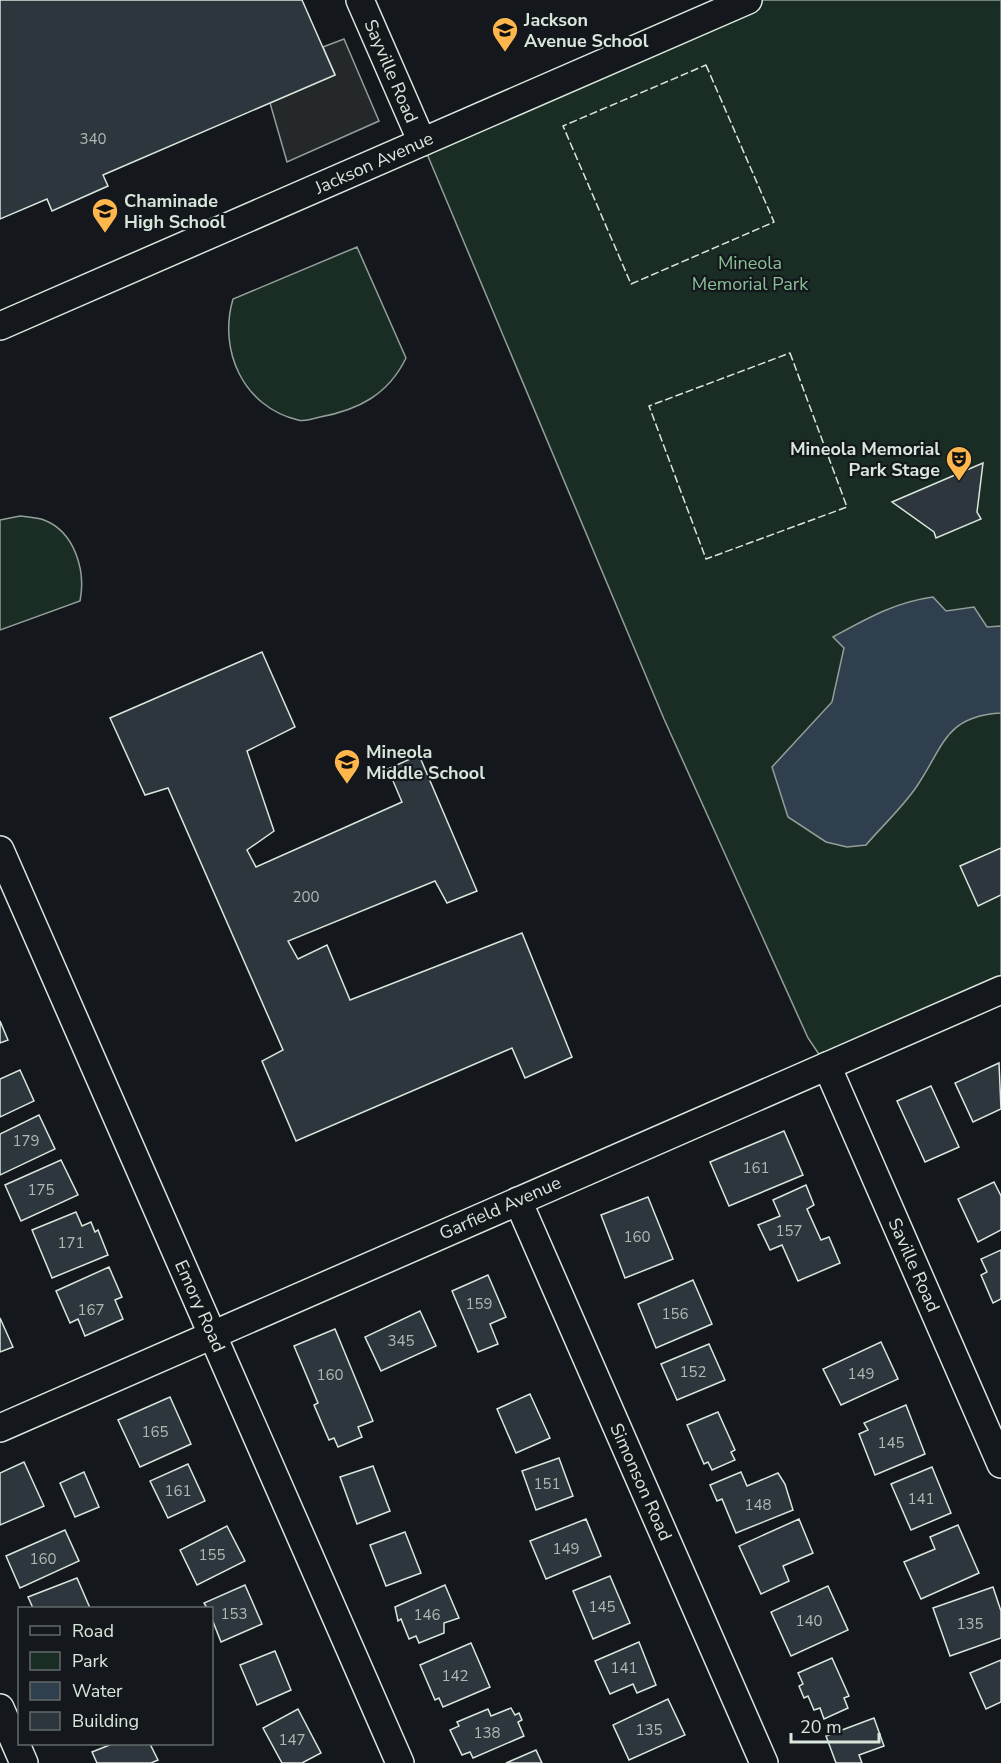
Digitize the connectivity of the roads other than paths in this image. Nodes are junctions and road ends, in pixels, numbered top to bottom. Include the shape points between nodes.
1 (360, 0) edge
2 (748, 0) edge
3 (422, 142) junction
4 (0, 326) edge
5 (0, 850) edge
6 (1001, 990) edge
7 (827, 1066) junction
8 (518, 1201) junction
9 (213, 1335) junction
10 (0, 1428) edge
11 (1001, 1464) edge
12 (0, 1708) edge
13 (24, 1763) edge
14 (400, 1763) edge
15 (764, 1763) edge

1 - 3 street, Sayville Road
2 - 3 street, Jackson Avenue
3 - 4 street, Jackson Avenue
5 - 9 street, Emory Road
6 - 7 street, Garfield Avenue
7 - 8 street, Garfield Avenue
7 - 11 street, Saville Road
8 - 9 street, Garfield Avenue
8 - 15 street, Simonson Road
9 - 10 street, Garfield Avenue
9 - 14 street, Emory Road
12 - 13 street

